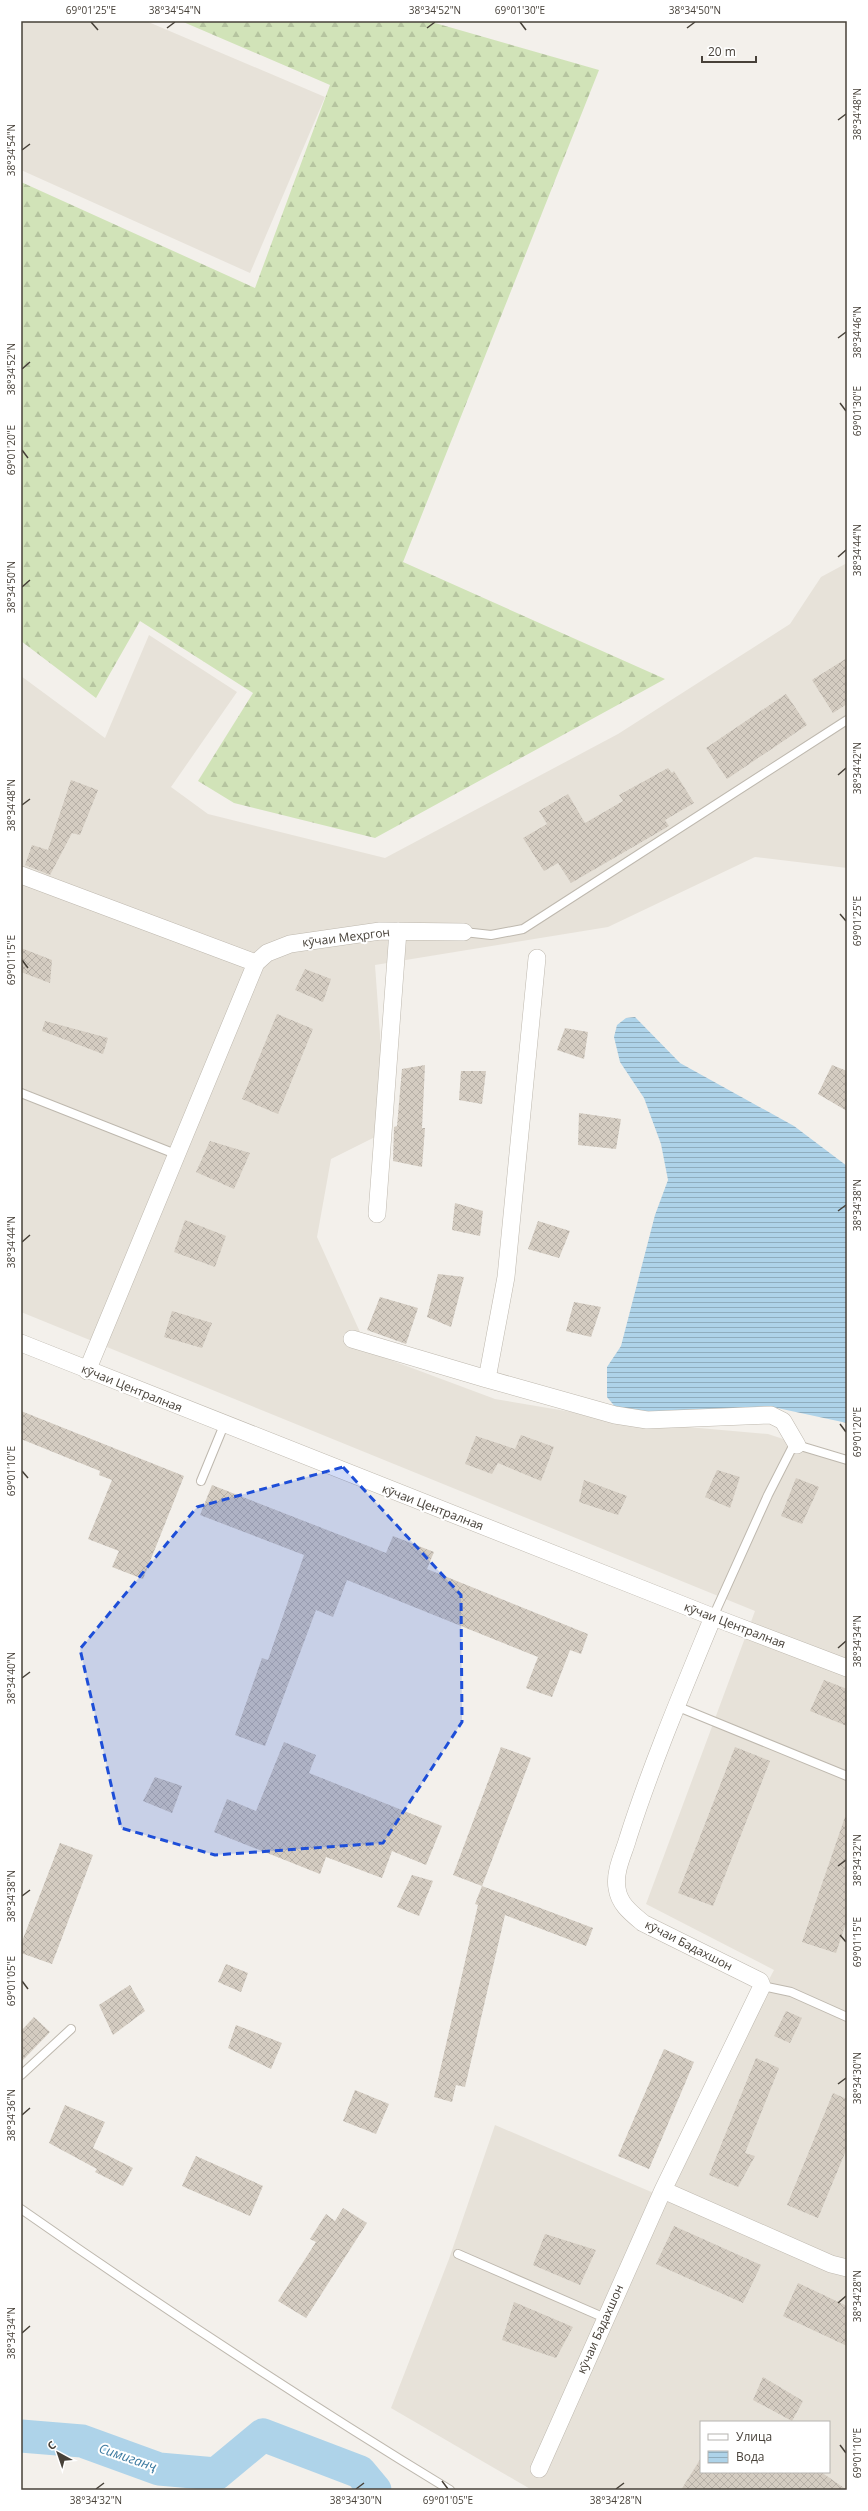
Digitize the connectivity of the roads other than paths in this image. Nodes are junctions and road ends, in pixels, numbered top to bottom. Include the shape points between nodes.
1 (847, 720) edge
2 (21, 875) edge
3 (398, 931) junction
4 (464, 932) joint
5 (537, 958) dead end
6 (256, 963) junction
7 (21, 1093) edge
8 (178, 1155) junction
9 (377, 1214) dead end
10 (352, 1339) dead end
11 (21, 1343) edge
12 (87, 1371) junction
13 (487, 1379) junction
14 (224, 1425) junction
15 (797, 1445) junction
16 (847, 1460) edge
17 (201, 1481) dead end
18 (713, 1617) junction
19 (847, 1668) edge
20 (676, 1706) junction
21 (847, 1776) edge
22 (762, 1986) junction
23 (847, 2017) edge
24 (70, 2029) dead end
25 (21, 2075) edge
26 (662, 2190) junction
27 (21, 2209) edge
28 (458, 2254) dead end
29 (847, 2268) edge
30 (605, 2318) junction
31 (539, 2469) dead end
32 (450, 2490) edge

1 - 4 lane via 523,929 491,935
2 - 6 street
3 - 4 street, кӯчаи Меҳргон
3 - 6 street, кӯчаи Меҳргон via 380,931 290,944 267,953
3 - 9 street
5 - 13 street via 506,1277
6 - 8 street
7 - 8 lane
8 - 12 street
10 - 13 street
11 - 12 street, кӯчаи Централная
12 - 14 street, кӯчаи Централная
13 - 15 street via 616,1415 647,1420 771,1415 783,1421
14 - 17 lane
14 - 18 street, кӯчаи Централная
15 - 16 lane
15 - 18 lane via 789,1451
18 - 19 street, кӯчаи Централная
18 - 20 street, кӯчаи Бадахшон
20 - 21 lane
20 - 22 street, кӯчаи Бадахшон via 618,1871 617,1887 628,1911 643,1923 760,1980
22 - 23 lane via 790,1992
22 - 26 street, кӯчаи Бадахшон
24 - 25 lane
26 - 29 street via 831,2264
26 - 30 street, кӯчаи Бадахшон
27 - 32 lane via 325,2414
28 - 30 lane
30 - 31 street, кӯчаи Бадахшон

